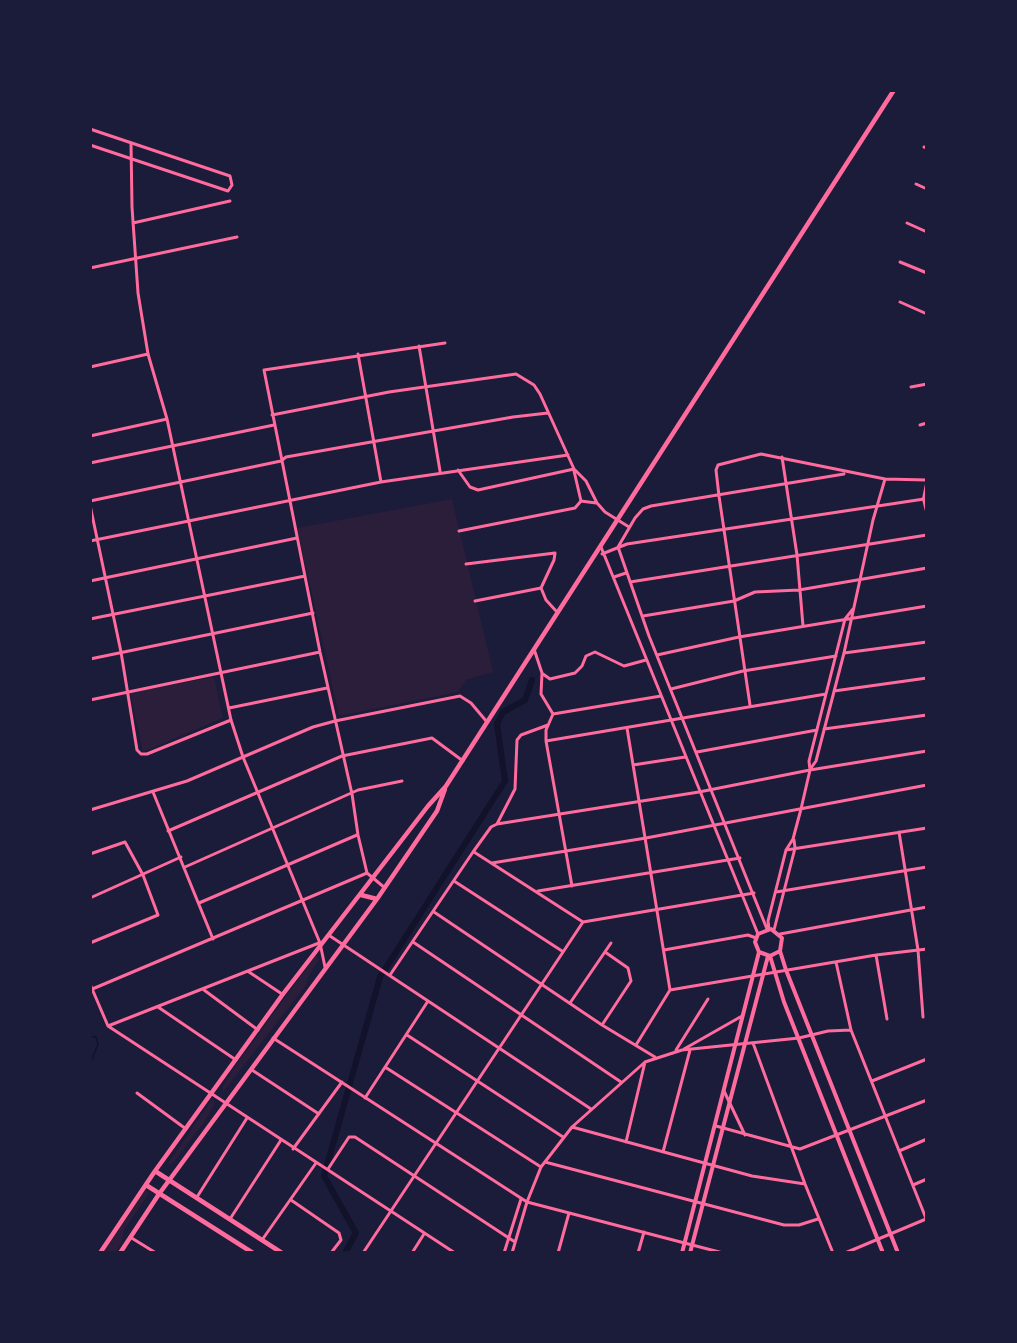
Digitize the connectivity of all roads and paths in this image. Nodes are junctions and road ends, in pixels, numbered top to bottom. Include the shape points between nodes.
1 (894, 90) edge
2 (90, 129) edge
3 (132, 143) junction
4 (90, 145) edge
5 (132, 159) junction
6 (916, 184) dead end
7 (927, 189) edge
8 (230, 201) dead end
9 (133, 223) junction
10 (907, 223) dead end
11 (927, 232) edge
12 (237, 237) dead end
13 (136, 259) junction
14 (900, 262) dead end
15 (90, 268) edge
16 (927, 273) edge
17 (900, 302) dead end
18 (927, 314) edge
19 (445, 343) dead end
20 (419, 346) junction
21 (148, 354) junction
22 (358, 354) junction
23 (90, 367) edge
24 (927, 384) edge
25 (427, 387) junction
26 (911, 387) dead end
27 (365, 397) junction
28 (548, 413) junction
29 (272, 416) junction
30 (167, 419) junction
31 (927, 423) edge
32 (274, 425) junction
33 (920, 425) dead end
34 (435, 431) junction
35 (90, 436) edge
36 (374, 441) junction
37 (173, 446) junction
38 (568, 455) junction
39 (782, 457) junction
40 (281, 461) junction
41 (90, 463) edge
42 (574, 469) junction
43 (458, 470) junction
44 (440, 472) junction
45 (847, 473) junction
46 (885, 479) junction
47 (181, 482) junction
48 (381, 482) junction
49 (927, 482) edge
50 (787, 484) junction
51 (719, 496) junction
52 (924, 500) junction
53 (290, 502) junction
54 (90, 503) edge
55 (580, 503) junction
56 (597, 503) junction
57 (878, 508) junction
58 (927, 511) edge
59 (617, 520) junction
60 (189, 521) junction
61 (793, 521) junction
62 (629, 526) junction
63 (459, 531) dead end
64 (724, 531) junction
65 (927, 535) edge
66 (297, 538) junction
67 (97, 539) junction
68 (90, 541) edge
69 (870, 543) junction
70 (601, 546) junction
71 (618, 547) junction
72 (602, 554) junction
73 (797, 555) junction
74 (196, 559) junction
75 (466, 564) dead end
76 (730, 566) junction
77 (927, 568) edge
78 (626, 573) junction
79 (305, 576) junction
80 (105, 577) junction
81 (614, 577) junction
82 (860, 580) junction
83 (90, 581) edge
84 (629, 583) junction
85 (541, 588) junction
86 (799, 590) junction
87 (204, 596) junction
88 (475, 601) dead end
89 (734, 601) junction
90 (927, 606) edge
91 (640, 608) junction
92 (853, 609) junction
93 (629, 611) junction
94 (313, 613) junction
95 (558, 613) junction
96 (113, 614) junction
97 (643, 616) junction
98 (853, 618) junction
99 (90, 619) edge
100 (845, 620) junction
101 (803, 626) junction
102 (212, 633) junction
103 (739, 637) junction
104 (927, 642) edge
105 (534, 649) junction
106 (121, 652) junction
107 (320, 652) junction
108 (844, 653) junction
109 (657, 655) junction
110 (836, 656) junction
111 (90, 659) edge
112 (646, 660) junction
113 (743, 671) junction
114 (220, 672) junction
115 (542, 673) junction
116 (927, 678) edge
117 (327, 687) junction
118 (670, 689) junction
119 (834, 691) junction
120 (127, 692) junction
121 (826, 694) junction
122 (662, 696) junction
123 (90, 700) edge
124 (750, 705) junction
125 (230, 708) junction
126 (554, 714) junction
127 (927, 715) edge
128 (682, 718) junction
129 (231, 720) junction
130 (671, 720) junction
131 (335, 721) junction
132 (487, 722) junction
133 (548, 725) junction
134 (627, 728) junction
135 (824, 729) junction
136 (817, 730) junction
137 (546, 741) junction
138 (927, 751) edge
139 (697, 752) junction
140 (342, 756) junction
141 (243, 757) junction
142 (685, 757) junction
143 (463, 761) junction
144 (633, 765) junction
145 (810, 770) junction
146 (402, 781) dead end
147 (927, 785) edge
148 (446, 786) junction
149 (710, 789) junction
150 (153, 792) junction
151 (257, 792) junction
152 (699, 792) junction
153 (352, 794) junction
154 (640, 801) junction
155 (801, 809) junction
156 (90, 810) edge
157 (559, 814) junction
158 (724, 823) junction
159 (497, 824) junction
160 (712, 826) junction
161 (927, 828) edge
162 (273, 829) junction
163 (168, 831) junction
164 (899, 832) junction
165 (358, 835) junction
166 (646, 838) junction
167 (793, 838) junction
168 (795, 848) junction
169 (786, 850) junction
170 (565, 851) junction
171 (473, 852) junction
172 (90, 854) edge
173 (181, 857) junction
174 (740, 858) junction
175 (727, 861) junction
176 (492, 863) junction
177 (288, 866) junction
178 (185, 867) junction
179 (927, 867) edge
180 (903, 871) junction
181 (367, 873) junction
182 (652, 873) junction
183 (143, 874) junction
184 (374, 879) junction
185 (454, 881) junction
186 (572, 886) junction
187 (385, 888) junction
188 (783, 890) junction
189 (538, 891) junction
190 (776, 892) junction
191 (754, 893) junction
192 (361, 895) junction
193 (741, 896) junction
194 (90, 898) edge
195 (377, 898) junction
196 (199, 903) junction
197 (303, 903) junction
198 (927, 907) edge
199 (910, 909) junction
200 (658, 910) junction
201 (434, 912) junction
202 (584, 922) junction
203 (770, 929) junction
204 (780, 934) junction
205 (330, 936) junction
206 (757, 936) junction
207 (213, 939) junction
208 (413, 942) junction
209 (90, 943) edge
210 (611, 943) dead end
211 (344, 944) junction
212 (319, 946) junction
213 (927, 949) edge
214 (664, 950) junction
215 (918, 950) junction
216 (562, 951) junction
217 (780, 951) junction
218 (605, 952) junction
219 (759, 952) junction
220 (876, 955) junction
221 (769, 956) junction
222 (836, 962) junction
223 (325, 968) junction
224 (786, 970) junction
225 (249, 972) junction
226 (773, 973) junction
227 (762, 974) junction
228 (390, 975) junction
229 (753, 975) junction
230 (90, 984) edge
231 (541, 984) junction
232 (91, 990) edge
233 (204, 990) junction
234 (670, 990) junction
235 (283, 994) junction
236 (708, 999) dead end
237 (428, 1001) junction
238 (570, 1004) junction
239 (158, 1007) junction
240 (519, 1016) junction
241 (742, 1016) junction
242 (923, 1017) dead end
243 (887, 1019) dead end
244 (602, 1025) junction
245 (108, 1026) junction
246 (258, 1030) junction
247 (851, 1030) junction
248 (407, 1035) junction
249 (813, 1036) junction
250 (273, 1038) junction
251 (799, 1038) junction
252 (753, 1043) junction
253 (743, 1044) junction
254 (636, 1045) junction
255 (735, 1046) junction
256 (499, 1047) junction
257 (690, 1049) junction
258 (682, 1050) junction
259 (675, 1051) junction
260 (655, 1057) junction
261 (927, 1059) edge
262 (236, 1060) junction
263 (645, 1062) junction
264 (385, 1067) junction
265 (250, 1069) junction
266 (477, 1080) junction
267 (872, 1081) junction
268 (621, 1082) junction
269 (344, 1083) junction
270 (724, 1091) junction
271 (137, 1093) dead end
272 (212, 1094) junction
273 (365, 1098) junction
274 (730, 1100) junction
275 (927, 1100) edge
276 (225, 1103) junction
277 (591, 1109) junction
278 (457, 1111) junction
279 (319, 1114) junction
280 (886, 1116) junction
281 (247, 1118) junction
282 (716, 1126) junction
283 (572, 1127) junction
284 (723, 1128) junction
285 (186, 1129) junction
286 (850, 1130) junction
287 (745, 1136) junction
288 (836, 1136) junction
289 (563, 1138) junction
290 (927, 1139) edge
291 (281, 1140) junction
292 (626, 1142) junction
293 (435, 1145) junction
294 (293, 1149) junction
295 (792, 1149) junction
296 (899, 1150) junction
297 (663, 1152) junction
298 (316, 1162) junction
299 (545, 1162) junction
300 (704, 1163) junction
301 (712, 1166) junction
302 (541, 1167) junction
303 (326, 1168) junction
304 (155, 1171) junction
305 (414, 1176) junction
306 (170, 1179) junction
307 (927, 1179) edge
308 (805, 1184) junction
309 (146, 1185) junction
310 (913, 1185) junction
311 (159, 1194) junction
312 (197, 1197) junction
313 (521, 1199) junction
314 (291, 1200) junction
315 (527, 1202) junction
316 (695, 1202) junction
317 (703, 1204) junction
318 (390, 1212) junction
319 (569, 1213) junction
320 (230, 1219) junction
321 (818, 1219) junction
322 (927, 1220) edge
323 (644, 1232) junction
324 (424, 1234) junction
325 (890, 1234) junction
326 (130, 1237) junction
327 (509, 1238) junction
328 (262, 1240) junction
329 (876, 1240) junction
330 (515, 1242) junction
331 (684, 1243) junction
332 (692, 1246) junction
333 (100, 1253) edge
334 (120, 1253) edge
335 (156, 1253) edge
336 (253, 1253) edge
337 (282, 1253) edge
338 (331, 1253) edge
339 (363, 1253) edge
340 (412, 1253) edge
341 (455, 1253) edge
342 (504, 1253) edge
343 (512, 1253) edge
344 (558, 1253) edge
345 (638, 1253) edge
346 (682, 1253) edge
347 (690, 1253) edge
348 (723, 1253) edge
349 (833, 1253) edge
350 (845, 1253) edge
351 (882, 1253) edge
352 (898, 1253) edge

1 - 59 main road
2 - 3 street
3 - 5 street
3 - 5 street via 230,176 232,185 228,191
4 - 5 street
5 - 9 street
6 - 7 street
8 - 9 street
9 - 13 street
10 - 11 street
12 - 13 street
13 - 15 street
13 - 21 street
14 - 16 street
17 - 18 street
19 - 20 street
20 - 22 street
20 - 25 street
21 - 23 street
21 - 30 street
22 - 27 street
22 - 29 street via 264,370
24 - 26 street
25 - 27 street
25 - 28 street via 516,374 534,386
25 - 34 street
27 - 29 street
27 - 36 street
28 - 34 street
28 - 38 street
29 - 32 street
30 - 35 street
30 - 37 street
31 - 33 street
32 - 37 street
32 - 40 street
34 - 36 street
34 - 44 street
36 - 40 street
36 - 48 street
37 - 41 street
37 - 47 street
38 - 42 street
38 - 43 street
39 - 45 street
39 - 50 street
39 - 51 street via 748,455 718,465
40 - 47 street
40 - 53 street
42 - 43 street via 478,489 470,487
42 - 55 street
42 - 56 street via 586,480
43 - 44 street
44 - 48 street
45 - 46 street
45 - 50 street
46 - 49 street
46 - 57 street
47 - 54 street
47 - 60 street
48 - 53 street
49 - 52 street
50 - 51 street
50 - 61 street
51 - 62 street via 651,506
51 - 64 street
52 - 57 street
52 - 58 street
53 - 60 street
53 - 66 street
54 - 67 street
55 - 56 street
55 - 63 street
56 - 59 street
57 - 61 street
57 - 69 street
59 - 62 street
59 - 70 main road
60 - 67 street
60 - 74 street
61 - 64 street
61 - 73 street
62 - 71 street
64 - 71 street
64 - 76 street
65 - 69 street
66 - 74 street
66 - 79 street
67 - 68 street
67 - 80 street
69 - 73 street
69 - 82 street
70 - 72 street
70 - 95 main road
71 - 72 street
71 - 78 street
72 - 81 street
73 - 76 street
73 - 86 street
74 - 80 street
74 - 87 street
75 - 85 street via 553,553 554,560
76 - 84 street
76 - 89 street
77 - 82 street
78 - 81 street
78 - 84 street
79 - 87 street
79 - 94 street
80 - 83 street
80 - 96 street
81 - 93 street
82 - 86 street
82 - 92 street
84 - 91 street
85 - 88 street
85 - 95 street
86 - 89 street via 755,592
86 - 101 street
87 - 96 street
87 - 102 street
89 - 97 street
89 - 103 street
90 - 98 street
91 - 93 street
91 - 97 street
92 - 98 street
92 - 100 street
93 - 112 street
94 - 102 street
94 - 107 street
95 - 105 main road
96 - 99 street
96 - 106 street
97 - 109 street
98 - 100 street
98 - 108 street
100 - 101 street
100 - 110 street
101 - 103 street
102 - 106 street
102 - 114 street
103 - 109 street
103 - 113 street
104 - 108 street
105 - 115 street
105 - 132 main road
106 - 111 street
106 - 120 street
107 - 114 street
107 - 117 street
108 - 119 street
109 - 118 street
110 - 113 street
110 - 121 street
112 - 115 street via 624,666 595,652 586,656 575,674 550,679
112 - 122 street
113 - 118 street
113 - 124 street
114 - 120 street
114 - 125 street
115 - 126 street via 541,694
116 - 119 street
117 - 125 street
117 - 131 street
118 - 128 street
119 - 135 street
120 - 123 street
120 - 129 street via 137,750 141,754
121 - 124 street
121 - 136 street
122 - 126 street
122 - 130 street
124 - 128 street
125 - 129 street
126 - 133 street
127 - 135 street
128 - 130 street
128 - 139 street
129 - 141 street
130 - 134 street
130 - 142 street
131 - 132 street via 460,696
131 - 140 street
131 - 141 street
132 - 143 main road
133 - 137 street
133 - 159 street via 521,735 515,746 515,789
134 - 137 street
134 - 144 street
135 - 145 street
136 - 139 street
136 - 145 street
137 - 157 street
138 - 145 street
139 - 149 street
140 - 143 street via 432,738
140 - 151 street
140 - 153 street
141 - 150 street
141 - 151 street
142 - 144 street
142 - 152 street
143 - 148 main road
144 - 154 street
145 - 149 street
145 - 155 street
146 - 153 street
147 - 155 street
148 - 184 main road
148 - 187 main road via 437,811
149 - 152 street
149 - 158 street
150 - 156 street
150 - 163 street
151 - 162 street
151 - 163 street
152 - 154 street
152 - 160 street
153 - 162 street
153 - 165 street
154 - 157 street
154 - 166 street
155 - 158 street
155 - 167 street
157 - 159 street
157 - 170 street
158 - 160 street
158 - 174 street
159 - 171 street
160 - 166 street
160 - 175 street
161 - 164 street
162 - 177 street
162 - 178 street
163 - 173 street
164 - 168 street
164 - 180 street
165 - 177 street
165 - 181 street
166 - 170 street
166 - 182 street
167 - 168 street
167 - 169 street
168 - 169 street
168 - 188 street
169 - 190 street
170 - 176 street
170 - 186 street
171 - 176 street
171 - 185 street
172 - 183 street via 125,842
173 - 178 street
173 - 183 street
174 - 175 street
174 - 191 street
175 - 182 street
175 - 193 street
176 - 189 street
177 - 196 street
177 - 197 street
178 - 196 street
179 - 180 street
180 - 188 street
180 - 199 street
181 - 184 street
181 - 197 street
182 - 186 street
182 - 200 street
183 - 194 street
183 - 209 street via 158,915
184 - 187 street
184 - 192 main road
185 - 201 street
185 - 216 street
186 - 189 street
187 - 195 main road
188 - 190 street
188 - 203 street
189 - 202 street
190 - 203 street
191 - 193 street
191 - 203 street
192 - 195 main road
192 - 205 main road
193 - 200 street
193 - 206 street
195 - 211 main road
196 - 207 street
197 - 207 street
197 - 212 street
198 - 199 street
199 - 204 street
199 - 215 street
200 - 202 street
200 - 214 street
201 - 208 street
201 - 231 street
202 - 216 street
203 - 204 street
203 - 206 street
204 - 217 street
205 - 211 street
205 - 212 main road
206 - 214 street
206 - 219 street
207 - 232 street
208 - 228 street
208 - 240 street
210 - 218 street
211 - 223 main road
211 - 228 street
212 - 223 street
212 - 225 street
212 - 235 main road
213 - 215 street
214 - 234 street
215 - 220 street
215 - 242 street
216 - 231 street
217 - 221 street
217 - 224 street
218 - 238 street
218 - 244 street via 628,968 631,981
219 - 221 street
219 - 229 street
220 - 222 street
220 - 243 street
221 - 226 street
221 - 227 street
222 - 224 street
222 - 247 street
223 - 250 main road
224 - 226 street
224 - 249 street
225 - 233 street
225 - 235 street
226 - 227 street
226 - 251 street
227 - 229 street
227 - 253 street
228 - 237 street
229 - 234 street
229 - 241 street
230 - 232 street
231 - 238 street
231 - 240 street
232 - 245 street
233 - 239 street
233 - 246 street
234 - 254 street
235 - 246 main road
236 - 259 street
237 - 248 street
237 - 256 street
238 - 244 street
239 - 245 street
239 - 262 street
240 - 256 street
240 - 268 street
241 - 255 street
241 - 258 street
244 - 254 street
245 - 272 street
246 - 262 main road
247 - 249 street
247 - 267 street
248 - 264 street
248 - 266 street
249 - 251 street
249 - 286 street
250 - 265 main road
250 - 269 street
251 - 252 street
251 - 288 street
252 - 253 street
252 - 295 street
253 - 255 street
253 - 274 street
254 - 260 street
255 - 257 street
255 - 270 street
256 - 266 street
256 - 277 street
257 - 258 street
257 - 297 street
258 - 259 street
259 - 260 street
260 - 263 street
261 - 267 street
262 - 272 main road
263 - 268 street
263 - 292 street
264 - 273 street
264 - 278 street
265 - 276 main road
265 - 279 street
266 - 278 street
266 - 289 street
267 - 280 street
268 - 277 street
269 - 273 street
269 - 279 street
270 - 274 street
270 - 282 street
271 - 285 street
272 - 276 street
272 - 285 main road
273 - 293 street
274 - 284 street
274 - 287 street
275 - 280 street
276 - 281 street
276 - 306 main road
277 - 283 street
278 - 293 street
278 - 302 street
279 - 294 street
280 - 286 street
280 - 296 street
281 - 291 street
281 - 312 street
282 - 284 street
282 - 300 street
283 - 289 street
283 - 292 street
284 - 287 street
284 - 301 street
285 - 304 main road
286 - 288 street
286 - 325 street
287 - 295 street
288 - 295 street via 806,1148
288 - 329 street
289 - 299 street
290 - 296 street
291 - 294 street
291 - 320 street
292 - 297 street
293 - 305 street
293 - 313 street
294 - 298 street
295 - 308 street
296 - 310 street
297 - 300 street
298 - 303 street
298 - 314 street
299 - 302 street
299 - 316 street
300 - 301 street
300 - 316 street
301 - 308 street
301 - 317 street
302 - 315 street
303 - 305 street via 352,1136
303 - 318 street
304 - 306 main road
304 - 309 main road
305 - 318 street
305 - 327 street
306 - 311 main road
306 - 312 main road
307 - 310 street
308 - 321 street
309 - 311 main road
309 - 333 main road
310 - 322 street
311 - 326 main road
311 - 336 main road
312 - 320 main road
313 - 315 street
313 - 327 street
314 - 328 street
314 - 338 street via 339,1233 341,1240
315 - 319 street
315 - 330 street
316 - 317 street
316 - 331 street
317 - 321 street via 793,1226
317 - 332 street
318 - 324 street
318 - 339 street
319 - 323 street
319 - 344 street
320 - 328 main road
321 - 349 street
322 - 325 street
323 - 331 street
323 - 345 street
324 - 340 street
324 - 341 street
325 - 329 street
325 - 352 street
326 - 334 main road
326 - 335 street
327 - 330 street
327 - 342 street
328 - 337 main road
329 - 350 street
329 - 351 street
330 - 343 street
331 - 332 street
331 - 346 street
332 - 347 street
332 - 348 street

